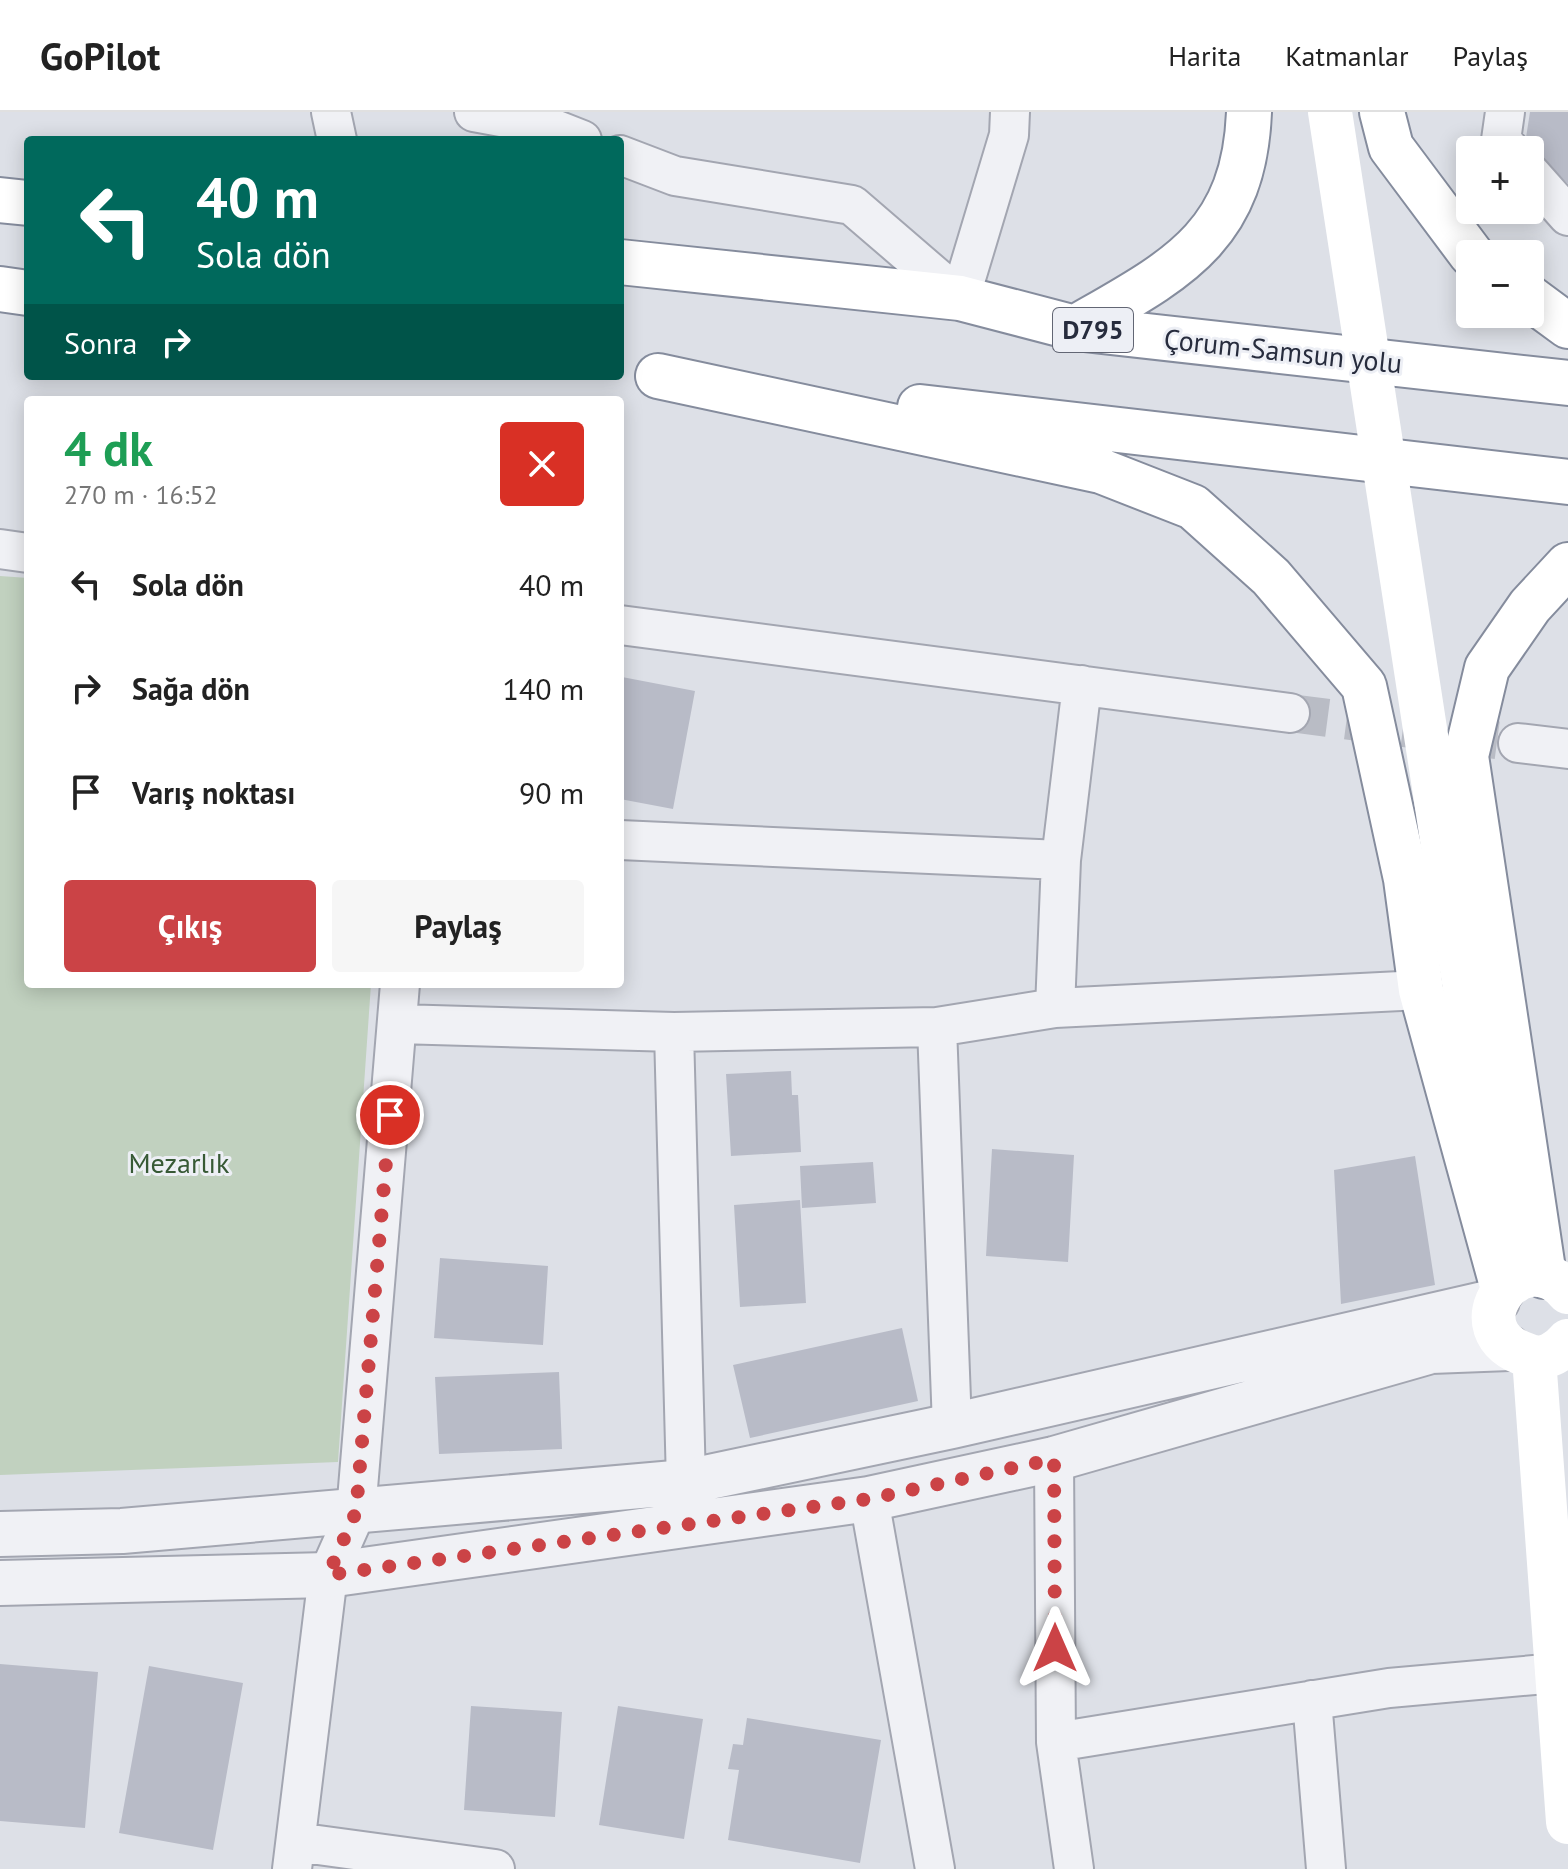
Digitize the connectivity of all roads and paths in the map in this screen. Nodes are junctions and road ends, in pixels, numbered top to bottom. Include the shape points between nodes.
1 (331, 112) edge
2 (474, 112) edge
3 (1010, 112) edge
4 (1249, 112) edge
5 (1330, 112) edge
6 (1382, 112) edge
7 (1505, 112) edge
8 (546, 119) edge
9 (336, 136) edge
10 (575, 136) edge
11 (1502, 136) edge
12 (624, 157) edge
13 (1544, 189) edge
14 (0, 200) edge
15 (24, 203) edge
16 (1568, 216) edge
17 (1461, 240) edge
18 (624, 262) edge
19 (0, 289) edge
20 (24, 292) edge
21 (960, 298) junction
22 (1544, 308) edge
23 (1568, 326) edge
24 (1075, 328) junction
25 (639, 374) edge
26 (1568, 383) edge
27 (1568, 482) edge
28 (0, 549) edge
29 (24, 552) edge
30 (1568, 565) edge
31 (624, 626) edge
32 (1082, 685) junction
33 (1290, 713) tunnel mouth
34 (1518, 743) tunnel mouth
35 (1568, 749) edge
36 (624, 840) edge
37 (1061, 860) junction
38 (400, 988) edge
39 (1421, 990) junction
40 (1055, 1008) junction
41 (398, 1024) junction
42 (937, 1027) junction
43 (674, 1032) junction
44 (1537, 1285) edge
45 (1548, 1348) edge
46 (952, 1426) junction
47 (1054, 1459) junction
48 (686, 1482) junction
49 (869, 1499) junction
50 (356, 1512) junction
51 (0, 1534) edge
52 (328, 1575) junction
53 (0, 1583) edge
54 (1557, 1673) junction
55 (1312, 1700) junction
56 (1056, 1742) junction
57 (1564, 1743) edge
58 (1568, 1822) edge
59 (294, 1856) edge
60 (495, 1869) edge
61 (935, 1869) edge
62 (1074, 1869) edge
63 (1326, 1869) edge

1 - 9 street
2 - 8 street
3 - 21 street via 1009,135
4 - 24 main road via 1240,175 1231,201 1205,241 1169,274
5 - 44 main road, bridge via 1482,1099
6 - 17 main road via 1391,147
7 - 11 street
8 - 10 street
12 - 21 street via 675,176 852,205
13 - 16 street
14 - 15 main road
18 - 21 main road, Çorum-Samsun yolu / D795
19 - 20 main road
21 - 24 main road, Çorum-Samsun yolu / D795
22 - 23 main road
24 - 26 main road, Çorum-Samsun yolu / D795
25 - 27 main road
25 - 39 main road via 1101,471 1193,507 1271,577 1364,686 1406,879
28 - 29 street
30 - 44 main road via 1530,606 1487,668 1466,756
31 - 32 street
32 - 33 street
32 - 37 street
34 - 35 street
36 - 37 street
37 - 40 street
38 - 41 street
39 - 40 street
39 - 44 main road
40 - 42 street
41 - 43 street
41 - 50 street
42 - 43 street
42 - 46 street
43 - 48 street
44 - 45 main road via 1496,1332
44 - 46 street
45 - 47 street via 1431,1351
45 - 54 main road
46 - 48 street
47 - 49 street
47 - 56 street
48 - 50 street
49 - 52 street
49 - 61 street
50 - 51 street via 122,1531
50 - 52 street
52 - 53 street
52 - 59 street
54 - 55 street
54 - 57 main road
55 - 56 street
55 - 63 street
56 - 62 street
57 - 58 main road
59 - 60 street

